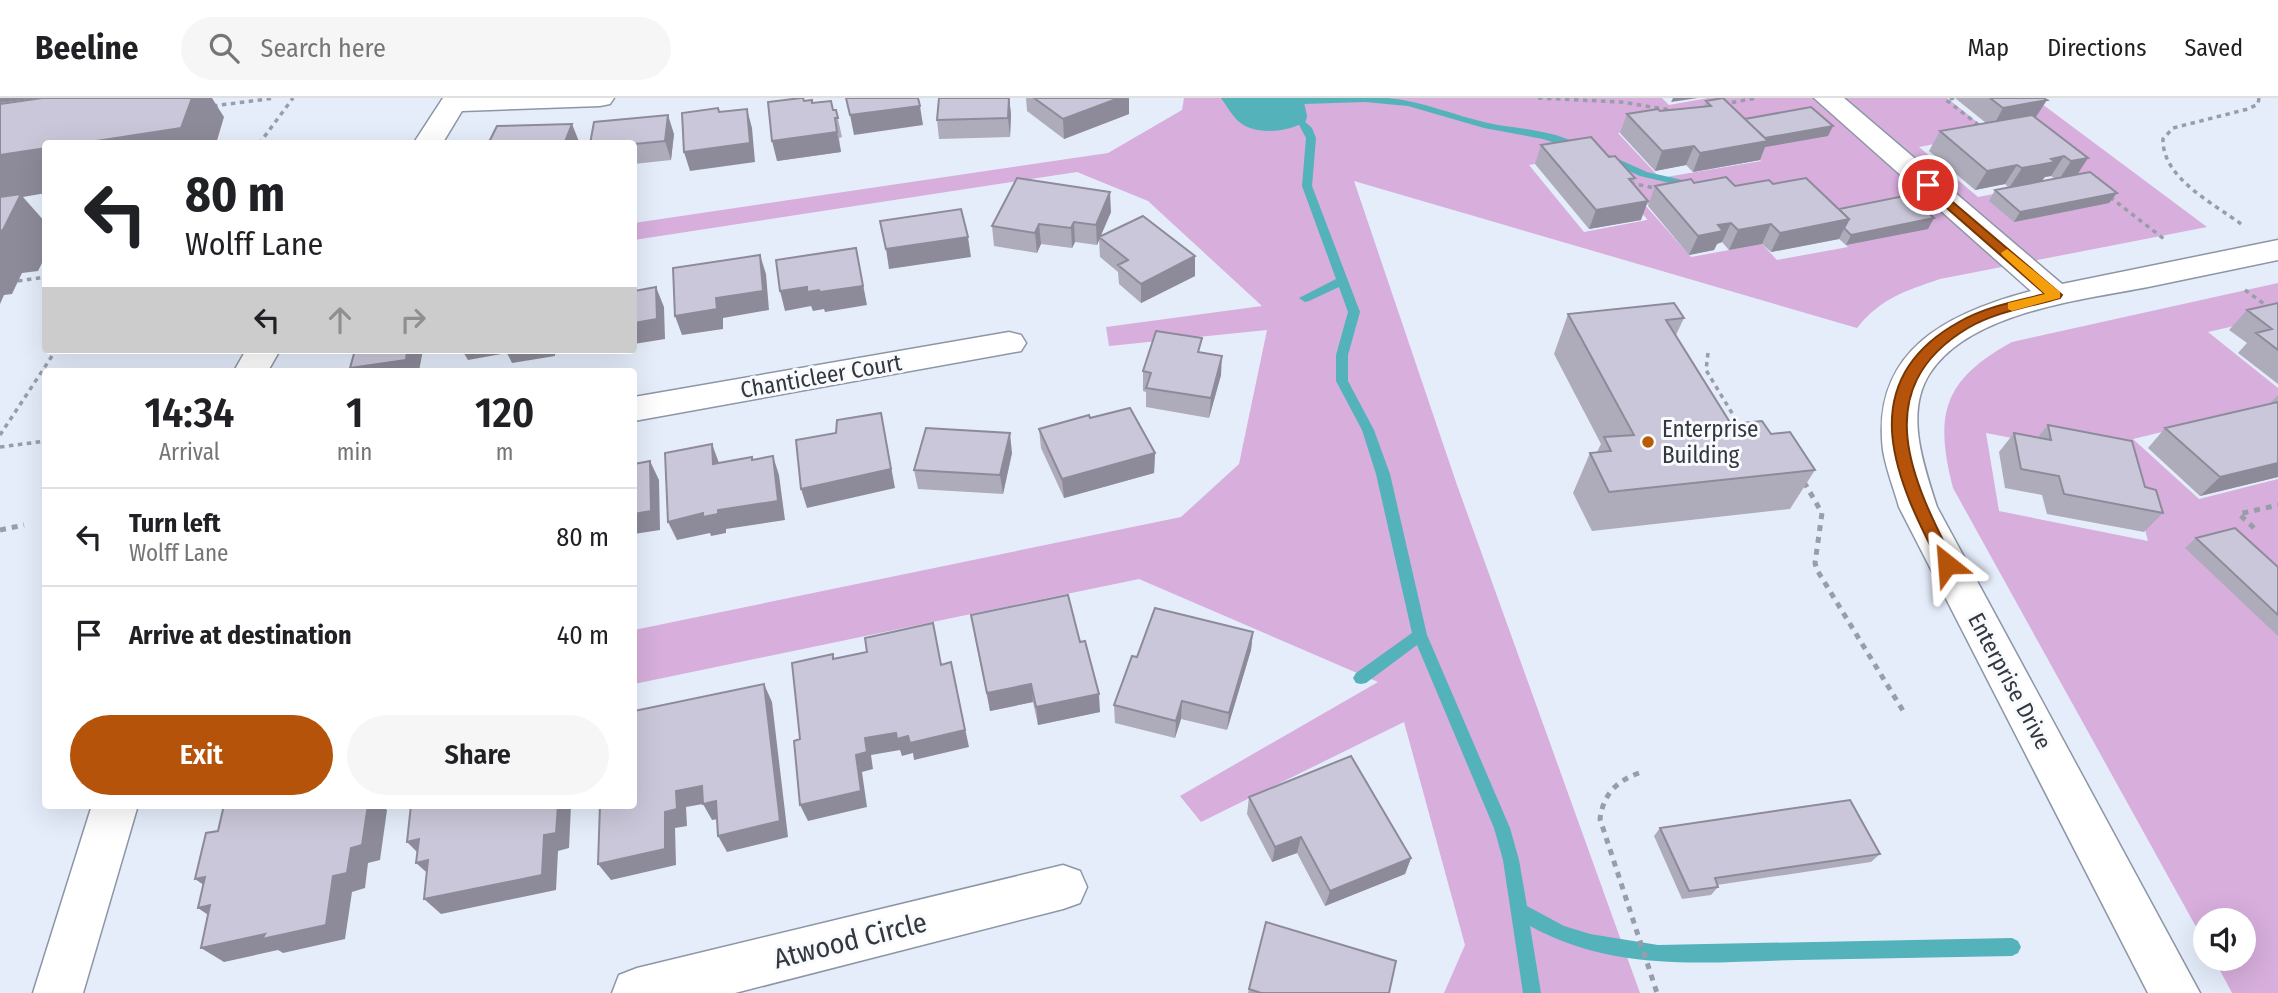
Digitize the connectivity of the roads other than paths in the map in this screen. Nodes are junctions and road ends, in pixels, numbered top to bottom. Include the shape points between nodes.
1 (600, 98) edge
2 (1828, 98) edge
3 (456, 101) edge
4 (430, 140) edge
5 (2278, 250) edge
6 (2055, 295) junction
7 (1009, 343) dead end
8 (637, 408) edge
9 (114, 809) edge
10 (1063, 887) dead end
11 (58, 993) edge
12 (637, 993) edge
13 (2175, 993) edge

1 - 3 street
2 - 6 street
3 - 4 street
5 - 6 street, Enterprise Drive
6 - 13 street, Enterprise Drive via 1977,318 1924,355 1902,399 1899,444 1922,517
7 - 8 street, Chanticleer Court
9 - 11 street
10 - 12 street, Atwood Circle

